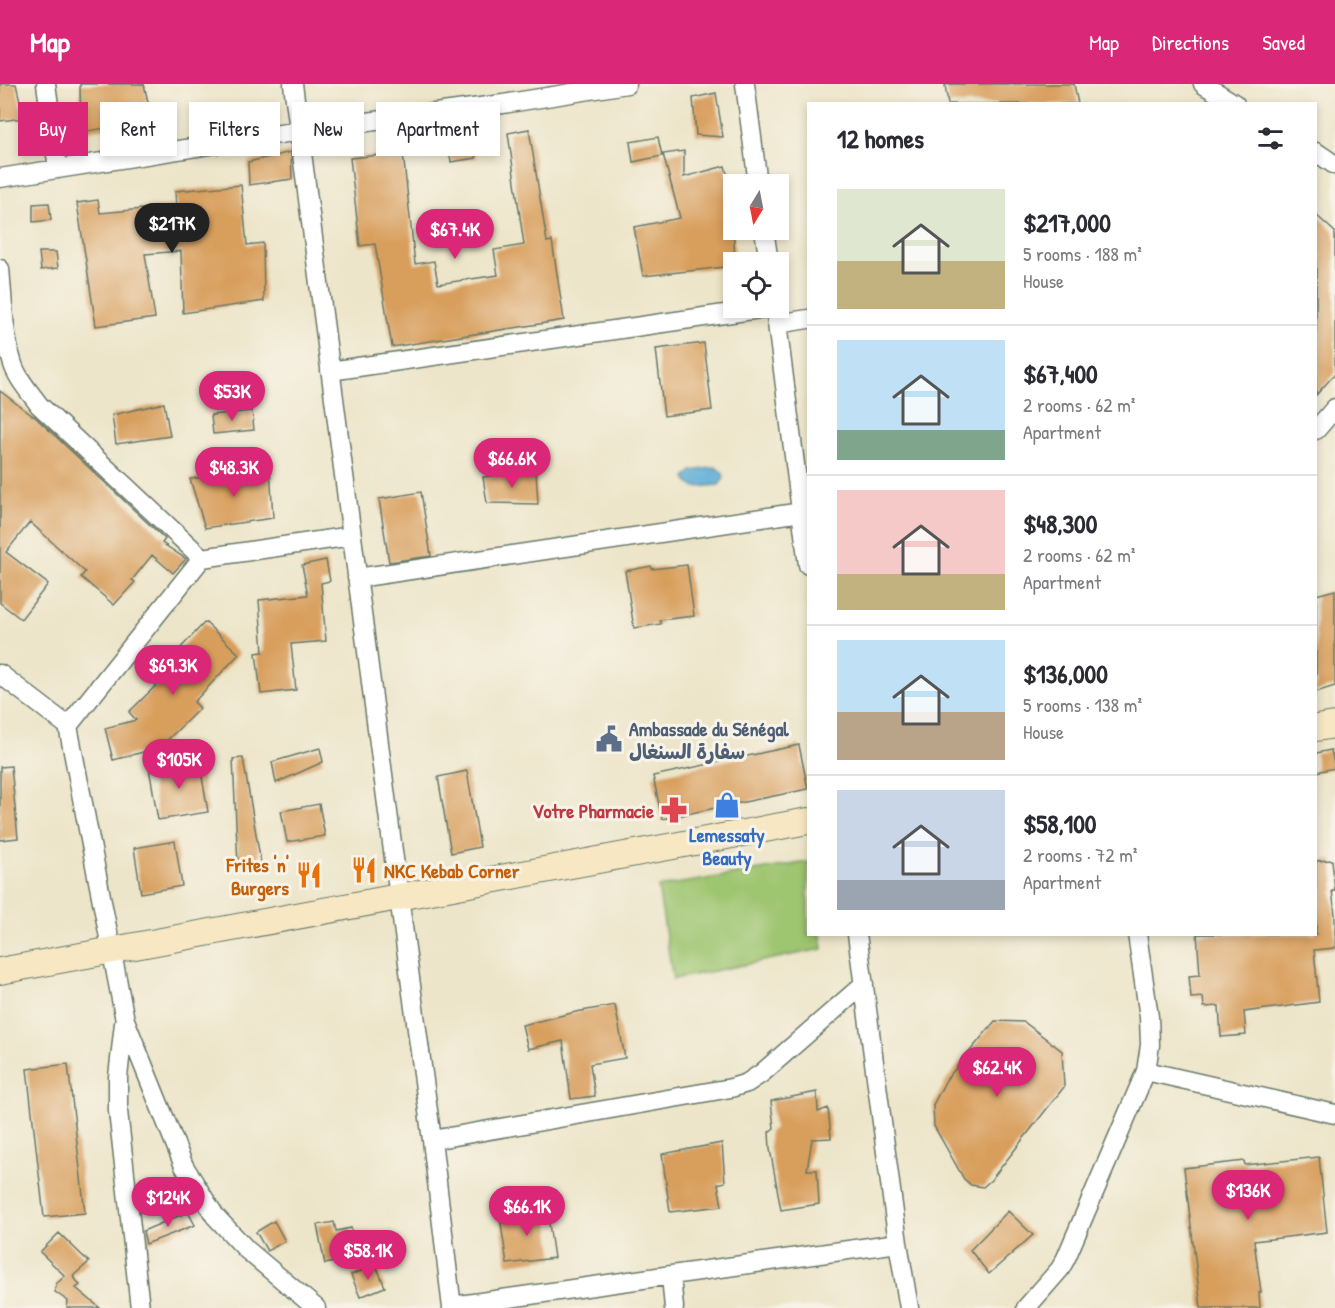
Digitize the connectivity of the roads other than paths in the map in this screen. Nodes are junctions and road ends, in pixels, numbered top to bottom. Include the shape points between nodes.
1 (46, 84) edge
2 (293, 84) edge
3 (627, 84) edge
4 (745, 84) edge
5 (1203, 84) edge
6 (295, 102) edge
7 (1233, 102) edge
8 (364, 122) edge
9 (292, 131) edge
10 (302, 156) edge
11 (58, 169) junction
12 (757, 174) edge
13 (0, 178) edge
14 (0, 269) edge
15 (723, 314) edge
16 (789, 317) edge
17 (776, 318) edge
18 (807, 319) edge
19 (330, 371) junction
20 (1335, 408) edge
21 (1317, 429) edge
22 (802, 512) junction
23 (352, 536) junction
24 (807, 556) edge
25 (202, 558) junction
26 (357, 578) junction
27 (0, 674) edge
28 (1335, 724) edge
29 (68, 726) junction
30 (1317, 728) edge
31 (807, 821) edge
32 (399, 897) junction
33 (857, 936) edge
34 (1137, 936) edge
35 (111, 950) junction
36 (0, 971) edge
37 (864, 984) junction
38 (125, 1020) junction
39 (1146, 1071) junction
40 (1335, 1114) edge
41 (432, 1140) junction
42 (898, 1243) junction
43 (671, 1276) junction
44 (452, 1307) edge
45 (140, 1308) edge
46 (316, 1308) edge
47 (674, 1308) edge
48 (909, 1308) edge
49 (1026, 1308) edge

1 - 11 street
2 - 6 street
3 - 8 street
4 - 12 street
5 - 7 street
9 - 11 street
10 - 19 street
11 - 13 street
14 - 25 street via 7,340 22,383 39,405
15 - 19 street
16 - 18 street
17 - 22 street
19 - 23 street
20 - 21 street
22 - 24 street
22 - 26 street
23 - 25 street
23 - 26 street
25 - 29 street
26 - 32 street
27 - 29 street
28 - 30 main road
29 - 35 street
31 - 32 main road
32 - 35 main road
32 - 41 street
33 - 37 street
34 - 39 street via 1149,1017
35 - 36 main road
35 - 38 street
37 - 41 street via 747,1083
37 - 42 street
38 - 45 street via 118,1111
38 - 46 street via 184,1166 215,1216 247,1250
39 - 40 street
39 - 49 street via 1066,1258
41 - 44 street
42 - 43 street
42 - 48 street
43 - 44 street
43 - 47 street

